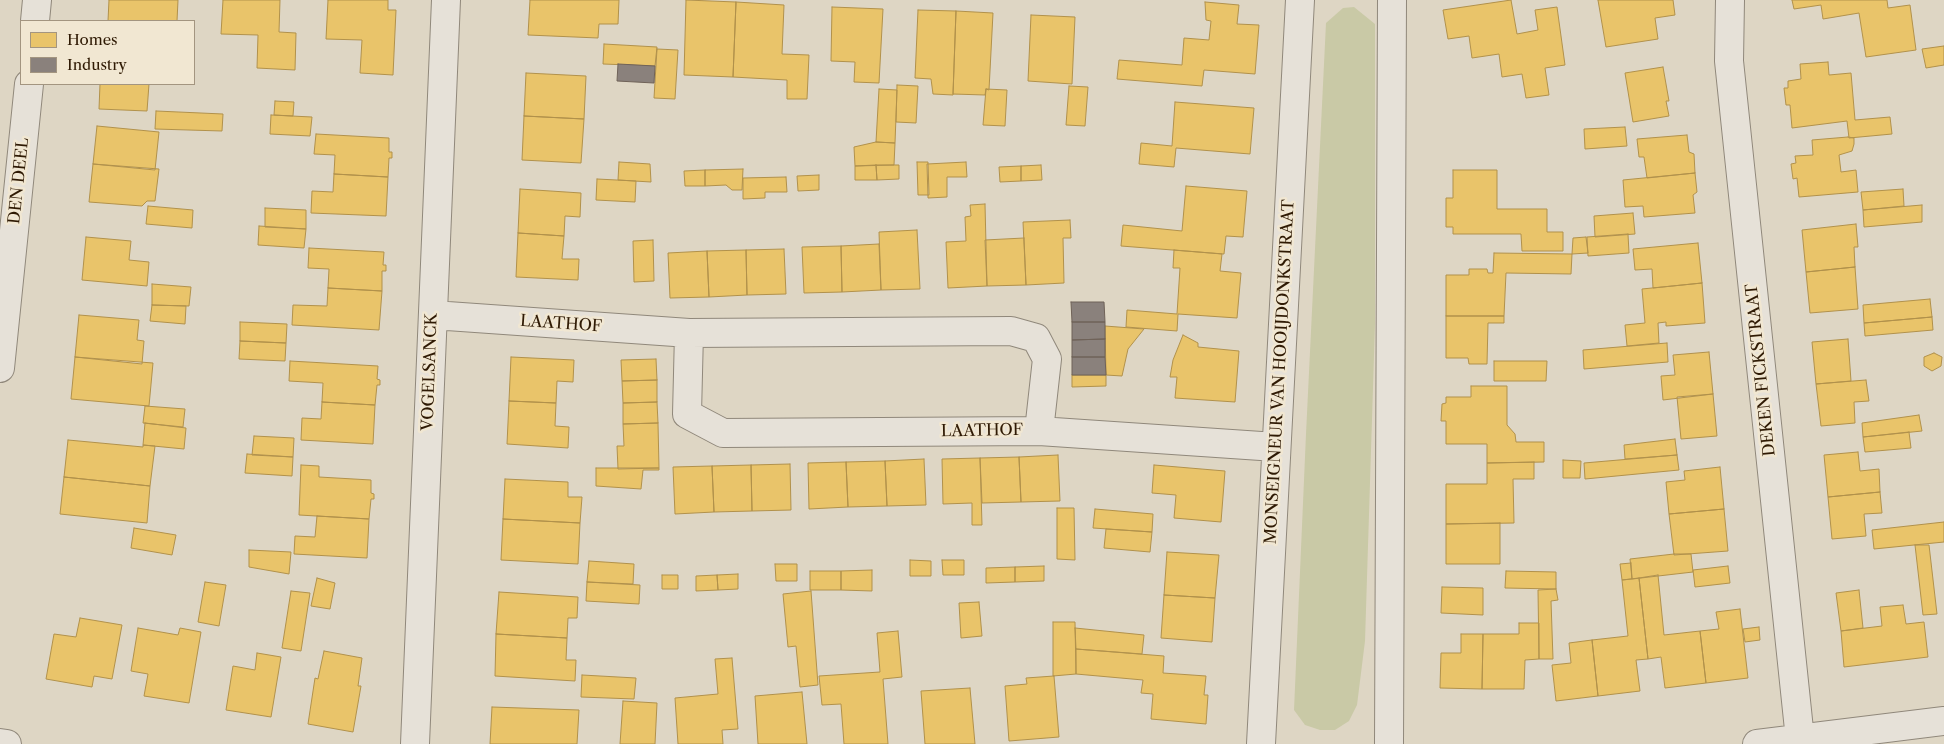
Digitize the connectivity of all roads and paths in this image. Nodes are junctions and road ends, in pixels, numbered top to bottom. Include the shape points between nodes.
1 (37, 0) edge
2 (446, 0) edge
3 (1300, 0) edge
4 (1392, 0) edge
5 (1730, 0) edge
6 (35, 20) edge
7 (28, 85) edge
8 (433, 314) junction
9 (688, 333) junction
10 (0, 368) edge
11 (1039, 430) junction
12 (1276, 447) junction
13 (1944, 721) edge
14 (1800, 740) junction
15 (0, 742) edge
16 (8, 744) edge
17 (415, 744) edge
18 (1261, 744) edge
19 (1389, 744) edge
20 (1757, 744) edge

1 - 6 street
2 - 8 street, VOGELSANCK
3 - 12 street, MONSEIGNEUR VAN HOOIJDONKSTRAAT
4 - 19 street
5 - 14 street, DEKEN FICKSTRAAT via 1729,61
7 - 10 street, DEN DEEL
8 - 9 street, LAATHOF
8 - 17 street, VOGELSANCK
9 - 11 street, LAATHOF via 686,414 723,434
9 - 11 street, LAATHOF via 1011,331 1036,338 1047,359
11 - 12 street
12 - 18 street, MONSEIGNEUR VAN HOOIJDONKSTRAAT
13 - 14 street
14 - 20 street
15 - 16 street

